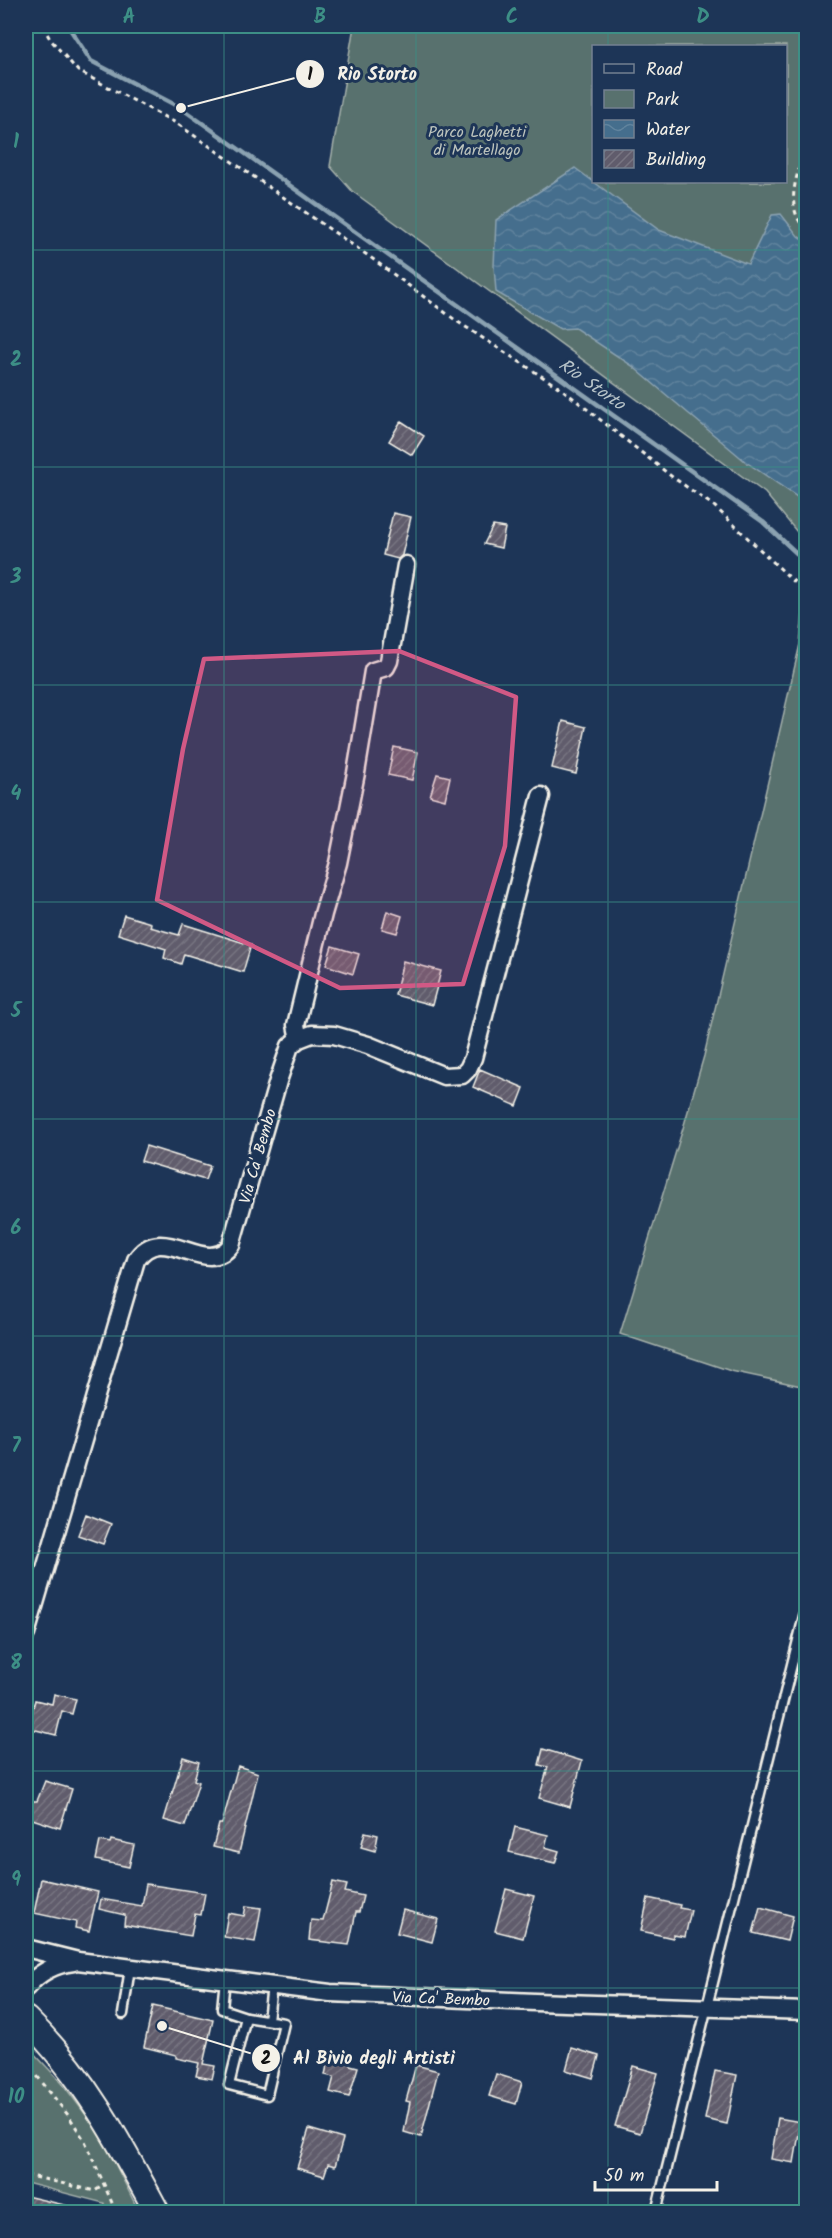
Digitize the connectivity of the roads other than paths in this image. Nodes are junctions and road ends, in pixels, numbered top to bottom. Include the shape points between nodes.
1 (406, 565) dead end
2 (541, 796) dead end
3 (298, 1039) junction
4 (807, 1608) edge
5 (26, 1634) edge
6 (30, 1952) edge
7 (78, 1961) junction
8 (130, 1968) junction
9 (225, 1979) junction
10 (272, 1986) junction
11 (26, 1988) edge
12 (709, 2007) junction
13 (807, 2011) edge
14 (123, 2014) dead end
15 (246, 2017) junction
16 (26, 2019) edge
17 (268, 2020) junction
18 (157, 2212) edge
19 (656, 2212) edge

1 - 3 street via 389,661 386,667 373,671 338,863 296,1025
2 - 3 street via 473,1058 462,1075 444,1076 334,1035
3 - 5 street, Via Ca' Bembo via 290,1046 278,1081 231,1245 220,1254 201,1256 159,1245 148,1247 136,1260
4 - 12 lane
6 - 7 street, Via Ca' Bembo
7 - 8 street, Via Ca' Bembo
7 - 11 street, Via Ca' Bembo via 46,1969
8 - 9 street, Via Ca' Bembo
8 - 14 lane
9 - 10 street, Via Ca' Bembo
9 - 15 lane via 222,2009
10 - 12 street, Via Ca' Bembo via 388,1996
10 - 17 lane
12 - 13 street, Via Ca' Bembo
12 - 19 lane
15 - 17 lane
15 - 17 lane via 229,2085 267,2095 284,2023
16 - 18 street via 75,2073 120,2143

